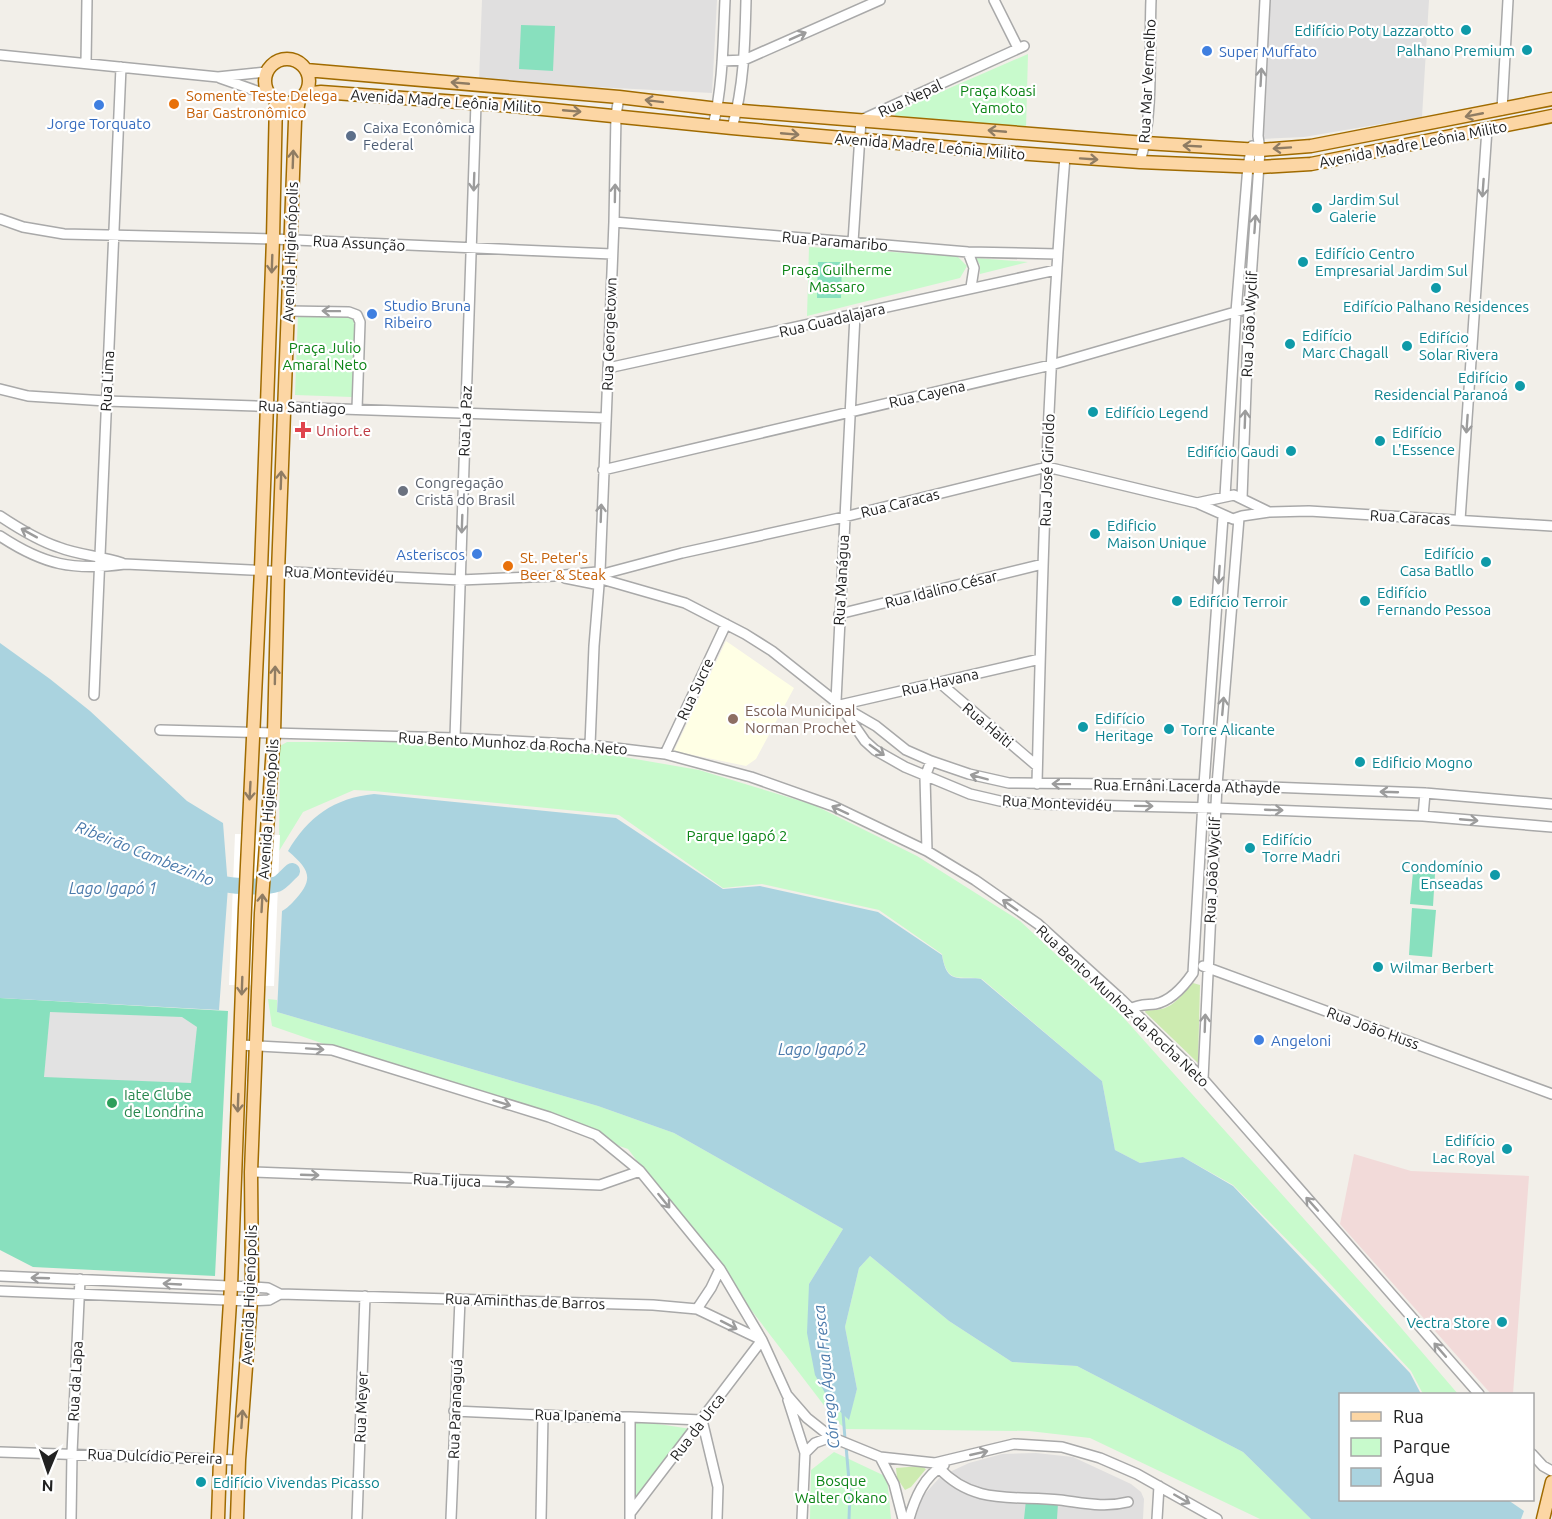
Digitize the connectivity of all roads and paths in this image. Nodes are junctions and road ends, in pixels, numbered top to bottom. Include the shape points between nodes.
1 (87, 0) edge
2 (725, 0) edge
3 (746, 0) edge
4 (880, 0) edge
5 (994, 0) edge
6 (1150, 0) edge
7 (1265, 0) edge
8 (1508, 0) edge
9 (0, 55) edge
10 (744, 60) junction
11 (722, 61) junction
12 (86, 63) junction
13 (121, 67) junction
14 (306, 70) junction
15 (266, 72) junction
16 (218, 77) junction
17 (302, 97) junction
18 (619, 97) junction
19 (273, 98) junction
20 (1552, 99) edge
21 (476, 103) junction
22 (718, 109) junction
23 (737, 110) junction
24 (1502, 110) junction
25 (616, 115) junction
26 (1552, 116) edge
27 (861, 120) junction
28 (713, 126) junction
29 (732, 128) junction
30 (1487, 129) junction
31 (1355, 138) junction
32 (860, 140) junction
33 (1331, 142) junction
34 (1145, 144) junction
35 (1255, 149) junction
36 (1358, 155) junction
37 (1065, 157) junction
38 (1334, 160) junction
39 (1140, 162) junction
40 (1254, 167) junction
41 (0, 219) edge
42 (614, 222) junction
43 (114, 236) junction
44 (273, 239) junction
45 (290, 240) junction
46 (853, 243) junction
47 (472, 248) junction
48 (968, 252) junction
49 (612, 254) junction
50 (1057, 254) junction
51 (1056, 270) junction
52 (971, 287) junction
53 (1249, 308) junction
54 (288, 311) junction
55 (1236, 312) junction
56 (855, 315) junction
57 (1051, 365) junction
58 (608, 368) junction
59 (0, 389) edge
60 (106, 401) junction
61 (266, 406) junction
62 (284, 407) junction
63 (357, 409) junction
64 (466, 413) junction
65 (850, 413) junction
66 (606, 418) junction
67 (1047, 467) junction
68 (603, 470) junction
69 (1224, 498) junction
70 (1243, 500) junction
71 (1197, 503) junction
72 (1269, 512) junction
73 (1222, 515) junction
74 (0, 516) edge
75 (844, 517) junction
76 (1241, 517) junction
77 (1460, 520) junction
78 (1552, 526) edge
79 (0, 536) edge
80 (59, 548) junction
81 (100, 556) junction
82 (55, 563) junction
83 (125, 564) junction
84 (1043, 564) junction
85 (99, 567) junction
86 (261, 569) junction
87 (278, 572) junction
88 (600, 578) junction
89 (460, 580) junction
90 (839, 614) junction
91 (726, 624) junction
92 (1040, 659) junction
93 (940, 683) junction
94 (94, 695) dead end
95 (838, 703) junction
96 (160, 730) dead end
97 (253, 732) junction
98 (274, 733) junction
99 (455, 738) junction
100 (590, 745) junction
101 (665, 754) junction
102 (931, 761) junction
103 (1037, 766) junction
104 (925, 777) junction
105 (1036, 784) junction
106 (1203, 785) junction
107 (1217, 785) junction
108 (1425, 793) junction
109 (1552, 804) edge
110 (1202, 807) junction
111 (1215, 808) junction
112 (1423, 816) junction
113 (1552, 827) edge
114 (927, 851) junction
115 (1195, 964) junction
116 (1207, 967) junction
117 (1131, 1009) junction
118 (240, 1045) junction
119 (257, 1045) junction
120 (1203, 1079) junction
121 (1552, 1094) edge
122 (640, 1171) junction
123 (251, 1172) junction
124 (720, 1269) junction
125 (0, 1276) edge
126 (80, 1280) junction
127 (231, 1286) junction
128 (252, 1287) junction
129 (0, 1291) edge
130 (280, 1294) junction
131 (80, 1295) junction
132 (365, 1296) junction
133 (460, 1299) junction
134 (230, 1301) junction
135 (251, 1301) junction
136 (697, 1309) junction
137 (762, 1340) junction
138 (1477, 1393) edge
139 (787, 1395) junction
140 (454, 1411) junction
141 (543, 1415) junction
142 (630, 1417) junction
143 (702, 1420) junction
144 (832, 1437) junction
145 (0, 1452) edge
146 (72, 1453) junction
147 (805, 1454) junction
148 (1534, 1455) edge
149 (880, 1456) junction
150 (956, 1458) junction
151 (220, 1459) junction
152 (239, 1460) junction
153 (939, 1468) junction
154 (1552, 1471) edge
155 (1552, 1482) edge
156 (1160, 1486) junction
157 (1128, 1502) dead end
158 (631, 1516) edge
159 (71, 1519) edge
160 (218, 1519) edge
161 (237, 1519) edge
162 (357, 1519) edge
163 (452, 1519) edge
164 (541, 1519) edge
165 (717, 1519) edge
166 (802, 1519) edge
167 (903, 1519) edge
168 (909, 1519) edge
169 (1156, 1519) edge
170 (1217, 1519) edge
171 (1542, 1519) edge

1 - 12 street
2 - 11 street
3 - 10 street
10 -> 4 street
5 - 27 street, Rua Nepal via 1021,47
6 - 34 street, Rua Mar Vermelho
35 -> 7 street, Rua João Wyclif
8 - 24 street
9 - 12 street
10 - 11 street
10 - 23 street
11 - 22 street
12 - 13 street
13 - 16 street
13 - 43 street, Rua Lima
14 - 15 main road via 289,59 276,62
14 - 17 main road via 309,82
18 -> 14 main road, Avenida Madre Leônia Milito
15 - 16 street
15 - 19 main road via 265,85
16 - 19 street
17 - 19 main road via 287,103
17 - 21 main road, Avenida Madre Leônia Milito via 321,92
45 -> 17 main road, Avenida Higienópolis via 295,121
22 -> 18 main road, Avenida Madre Leônia Milito
18 - 25 street, Rua Georgetown
19 - 44 main road, Avenida Higienópolis
20 - 24 main road, Avenida Madre Leônia Milito
21 -> 25 main road, Avenida Madre Leônia Milito
21 -> 47 street, Rua La Paz
22 - 23 main road, Avenida Madre Leônia Milito
22 - 28 street
23 - 27 main road, Avenida Madre Leônia Milito
23 - 29 street
24 -> 31 main road, Avenida Madre Leônia Milito
25 - 28 main road, Avenida Madre Leônia Milito
42 -> 25 street, Rua Georgetown
26 - 30 main road, Avenida Madre Leônia Milito
27 - 32 street
34 -> 27 main road, Avenida Madre Leônia Milito
28 - 29 main road, Avenida Madre Leônia Milito
29 -> 32 main road, Avenida Madre Leônia Milito
30 - 36 main road, Avenida Madre Leônia Milito
30 -> 77 street
31 - 33 main road, Avenida Madre Leônia Milito
31 - 36 street
32 - 37 main road, Avenida Madre Leônia Milito
32 - 46 street
33 -> 35 main road, Avenida Madre Leônia Milito
33 - 38 street
35 -> 34 main road, Avenida Madre Leônia Milito
34 - 39 street, Rua Mar Vermelho
35 - 40 street, Rua João Wyclif
36 - 38 main road, Avenida Madre Leônia Milito
37 -> 39 main road, Avenida Madre Leônia Milito
37 - 50 street, Rua José Giroldo
38 - 40 main road, Avenida Madre Leônia Milito
39 - 40 main road, Avenida Madre Leônia Milito
53 -> 40 street, Rua João Wyclif
40 - 55 street, Rua João Wyclif
41 - 43 street, Rua Assunção via 64,234
42 - 46 street, Rua Paramaribo
42 - 49 street, Rua Georgetown
43 - 44 street, Rua Assunção
43 - 60 street, Rua Lima
44 - 45 street, Rua Assunção
44 -> 61 main road, Avenida Higienópolis
45 - 47 street, Rua Assunção
45 - 54 main road, Avenida Higienópolis
46 - 48 street, Rua Paramaribo
47 - 49 street, Rua Assunção
47 - 64 street, Rua La Paz
48 - 50 street, Rua Paramaribo
48 - 52 street via 974,268
49 - 58 street, Rua Georgetown
50 - 51 street, Rua José Giroldo
51 - 52 street, Rua Guadalajara
51 - 57 street, Rua José Giroldo
52 - 56 street, Rua Guadalajara
53 - 55 street, Rua Cayena
70 -> 53 street, Rua João Wyclif
54 - 62 main road, Avenida Higienópolis
63 -> 54 street via 357,315
55 - 57 street, Rua Cayena
55 - 69 street, Rua João Wyclif
56 - 58 street, Rua Guadalajara
56 - 65 street, Rua Manágua
57 - 65 street, Rua Cayena
57 - 67 street, Rua José Giroldo
58 - 66 street, Rua Georgetown
59 - 60 street, Rua Santiago via 28,396
60 - 61 street, Rua Santiago
60 - 81 street, Rua Lima
61 - 62 street, Rua Santiago
61 - 86 main road, Avenida Higienópolis
62 - 63 street, Rua Santiago
87 -> 62 main road, Avenida Higienópolis
63 - 64 street, Rua Santiago
64 - 66 street, Rua Santiago
64 -> 89 street, Rua La Paz
65 - 68 street, Rua Cayena
65 - 75 street, Rua Manágua
66 - 68 street, Rua Georgetown
67 - 71 street, Rua Caracas
67 - 75 street, Rua Caracas
67 - 84 street, Rua José Giroldo
88 -> 68 street, Rua Georgetown
69 - 70 street, Rua Caracas via 1234,495
69 - 71 street, Rua Caracas
69 - 73 street, Rua João Wyclif via 1219,506
70 - 72 street, Rua Caracas
70 - 76 street, Rua João Wyclif via 1245,509
71 - 73 street, Rua Caracas
72 - 76 street, Rua Caracas
72 - 77 street, Rua Caracas
73 - 76 street, Rua Caracas
73 -> 106 street, Rua João Wyclif
80 -> 74 street, Rua Montevidéu
75 - 88 street, Rua Caracas via 682,553
75 - 90 street, Rua Manágua
107 -> 76 street, Rua João Wyclif
77 - 78 street, Rua Caracas
79 - 82 street, Rua Montevidéu via 23,552
80 - 81 street, Rua Montevidéu
80 - 82 street via 60,557
81 - 83 street, Rua Montevidéu
81 - 85 street, Rua Lima
82 - 85 street, Rua Montevidéu
83 - 85 street, Rua Montevidéu
83 - 86 street, Rua Montevidéu
84 - 90 street, Rua Idalino César
84 - 92 street, Rua José Giroldo
85 - 94 street, Rua Lima
86 - 87 street, Rua Montevidéu
86 - 97 main road, Avenida Higienópolis
87 - 89 street, Rua Montevidéu
98 -> 87 main road, Avenida Higienópolis
88 - 89 street, Rua Montevidéu
88 - 91 street, Rua Montevidéu via 685,603
88 - 100 street, Rua Georgetown
89 - 99 street, Rua La Paz
90 - 95 street, Rua Manágua
91 - 95 street, Rua Montevidéu via 772,651
91 - 101 street, Rua Sucre
92 - 93 street, Rua Havana
92 - 103 street, Rua José Giroldo
93 - 95 street, Rua Havana
93 - 103 street, Rua Haiti
95 - 102 street, Rua Ernâni Lacerda Athayde via 906,750
95 -> 104 street, Rua Montevidéu via 875,750
96 - 97 street
97 - 98 street, Rua Bento Munhoz da Rocha Neto
97 -> 118 main road, Avenida Higienópolis
98 - 99 street, Rua Bento Munhoz da Rocha Neto
119 -> 98 main road, Avenida Higienópolis
99 - 100 street, Rua Bento Munhoz da Rocha Neto
100 - 101 street, Rua Bento Munhoz da Rocha Neto
114 -> 101 street, Rua Bento Munhoz da Rocha Neto via 832,806 751,777
102 - 104 street
105 -> 102 street, Rua Ernâni Lacerda Athayde via 990,780
103 - 105 street, Rua José Giroldo
104 -> 110 street, Rua Montevidéu via 1000,801
104 - 114 street
106 -> 105 street, Rua Ernâni Lacerda Athayde
106 - 107 street, Rua Ernâni Lacerda Athayde
106 - 110 street, Rua João Wyclif
108 -> 107 street, Rua Ernâni Lacerda Athayde
107 - 111 street, Rua João Wyclif
108 - 109 street, Rua Ernâni Lacerda Athayde
108 - 112 street
110 - 111 street, Rua Montevidéu
110 - 115 street, Rua João Wyclif
111 -> 112 street, Rua Ernâni Lacerda Athayde
111 - 116 street, Rua João Wyclif
112 -> 113 street, Rua Ernâni Lacerda Athayde
117 -> 114 street, Rua Bento Munhoz da Rocha Neto via 1038,924
115 - 116 street, Rua João Huss
115 - 117 street via 1193,973 1169,998
120 -> 116 street, Rua João Wyclif
116 - 121 street, Rua João Huss
117 - 120 street, Rua Bento Munhoz da Rocha Neto
118 - 119 street
118 -> 127 main road, Avenida Higienópolis
119 -> 122 street via 332,1050 549,1117 596,1135
119 - 123 main road, Avenida Higienópolis
138 -> 120 street, Rua Bento Munhoz da Rocha Neto
123 -> 122 street, Rua Tijuca via 600,1185
122 -> 124 street
123 - 128 main road, Avenida Higienópolis
124 - 136 street
124 - 137 street
126 -> 125 street, Rua Aminthas de Barros
127 -> 126 street, Rua Aminthas de Barros
126 - 131 street, Rua da Lapa
127 - 128 street, Rua Aminthas de Barros
127 - 134 main road, Avenida Higienópolis
128 - 130 street, Rua Aminthas de Barros
128 - 135 main road, Avenida Higienópolis
129 - 131 street, Rua Aminthas de Barros
130 - 132 street, Rua Aminthas de Barros
130 - 135 street, Rua Aminthas de Barros via 269,1300
131 - 134 street, Rua Aminthas de Barros
131 - 146 street, Rua da Lapa
132 - 133 street, Rua Aminthas de Barros
132 - 162 street, Rua Meyer
133 - 136 street, Rua Aminthas de Barros
133 - 140 street, Rua Paranaguá
134 - 135 street, Rua Aminthas de Barros
134 - 151 main road, Avenida Higienópolis
152 -> 135 main road, Avenida Higienópolis
136 -> 137 street, Rua Aminthas de Barros
137 - 139 street
137 - 143 street, Rua da Urca
139 - 144 street via 807,1418
139 - 147 street
140 - 141 street, Rua Ipanema
140 - 163 street, Rua Paranaguá
141 - 142 street, Rua Ipanema
141 - 164 street
142 - 143 street, Rua Ipanema
142 - 158 street
143 - 158 street, Rua da Urca
143 - 165 street via 718,1487
144 - 147 street via 814,1443
144 - 149 street
145 - 146 street, Rua Dulcídio Pereira
146 - 151 street, Rua Dulcídio Pereira
146 - 159 street, Rua da Lapa
147 - 166 street
148 - 154 street
149 - 150 street via 935,1463
149 - 167 street via 894,1484
150 - 153 street
150 -> 156 street via 1014,1444 1062,1447 1100,1458
151 - 152 street, Rua Dulcídio Pereira
151 - 160 main road, Avenida Higienópolis
152 - 161 main road, Avenida Higienópolis
153 - 157 street via 962,1485 1000,1498 1098,1506
153 - 168 street via 919,1491
155 - 171 main road
156 - 169 street
156 -> 170 street

